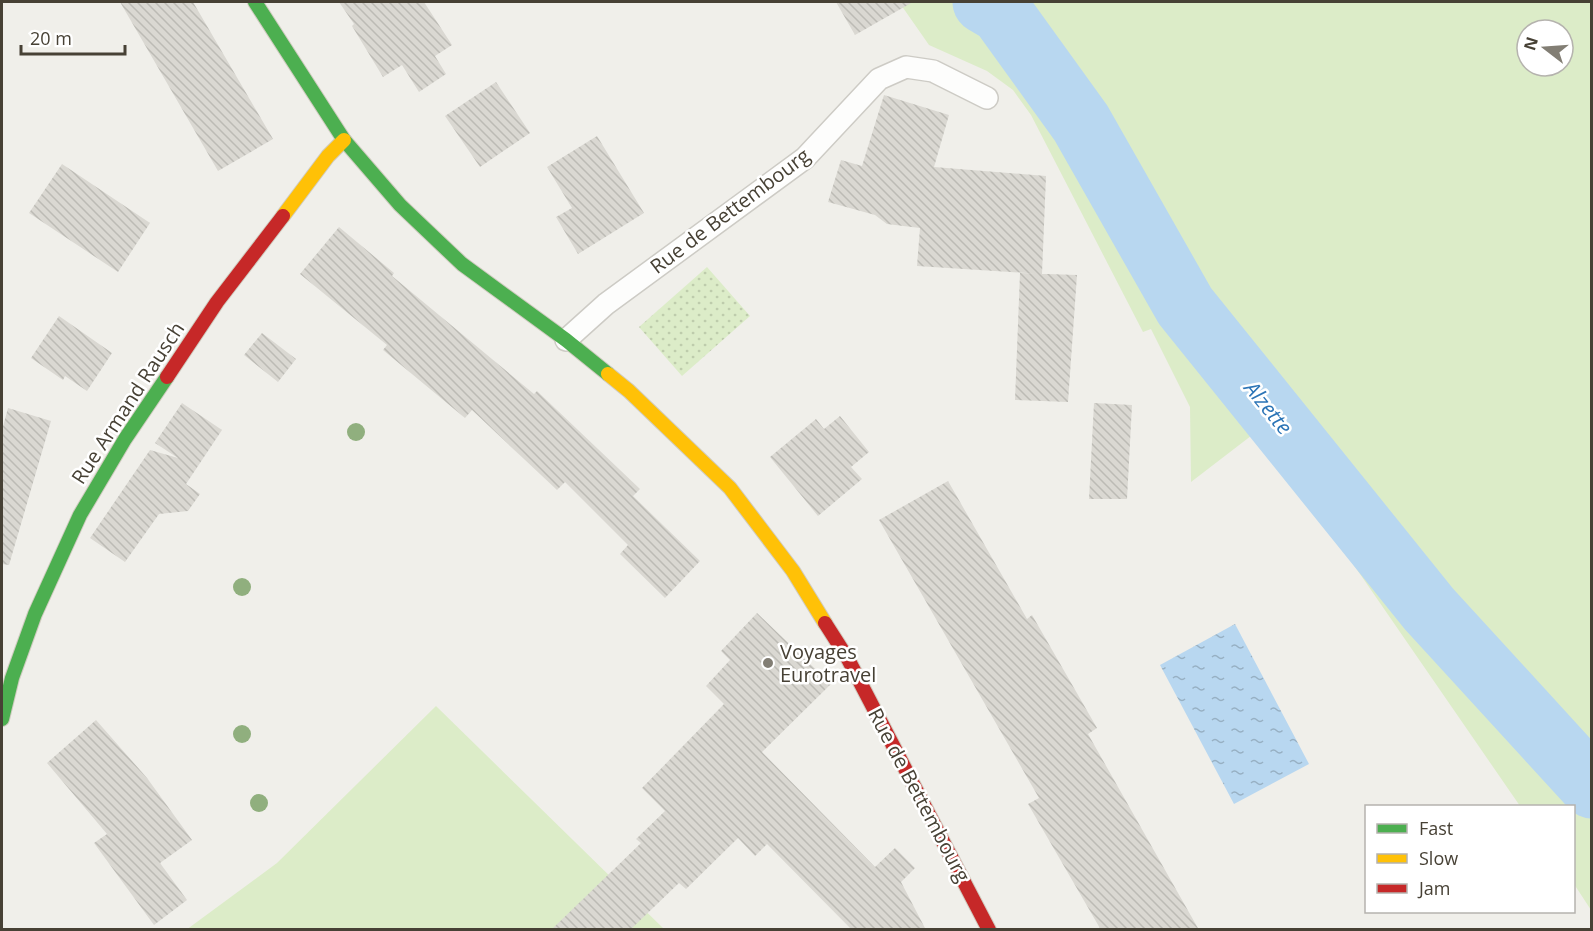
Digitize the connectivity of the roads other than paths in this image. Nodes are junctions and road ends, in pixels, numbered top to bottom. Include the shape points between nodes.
1 (255, 2) edge
2 (987, 98) dead end
3 (344, 140) junction
4 (566, 340) junction
5 (2, 719) edge
6 (989, 930) edge

1 - 3 main road, Rue de Bettembourg
2 - 4 lane, Rue de Bettembourg via 933,71 906,67 879,80 805,158 606,304
3 - 4 main road, Rue de Bettembourg via 400,205 462,264
3 - 5 main road, Rue Armand Rausch via 217,302 85,505 35,614
4 - 6 main road, Rue de Bettembourg via 628,391 730,488 793,571 848,659

